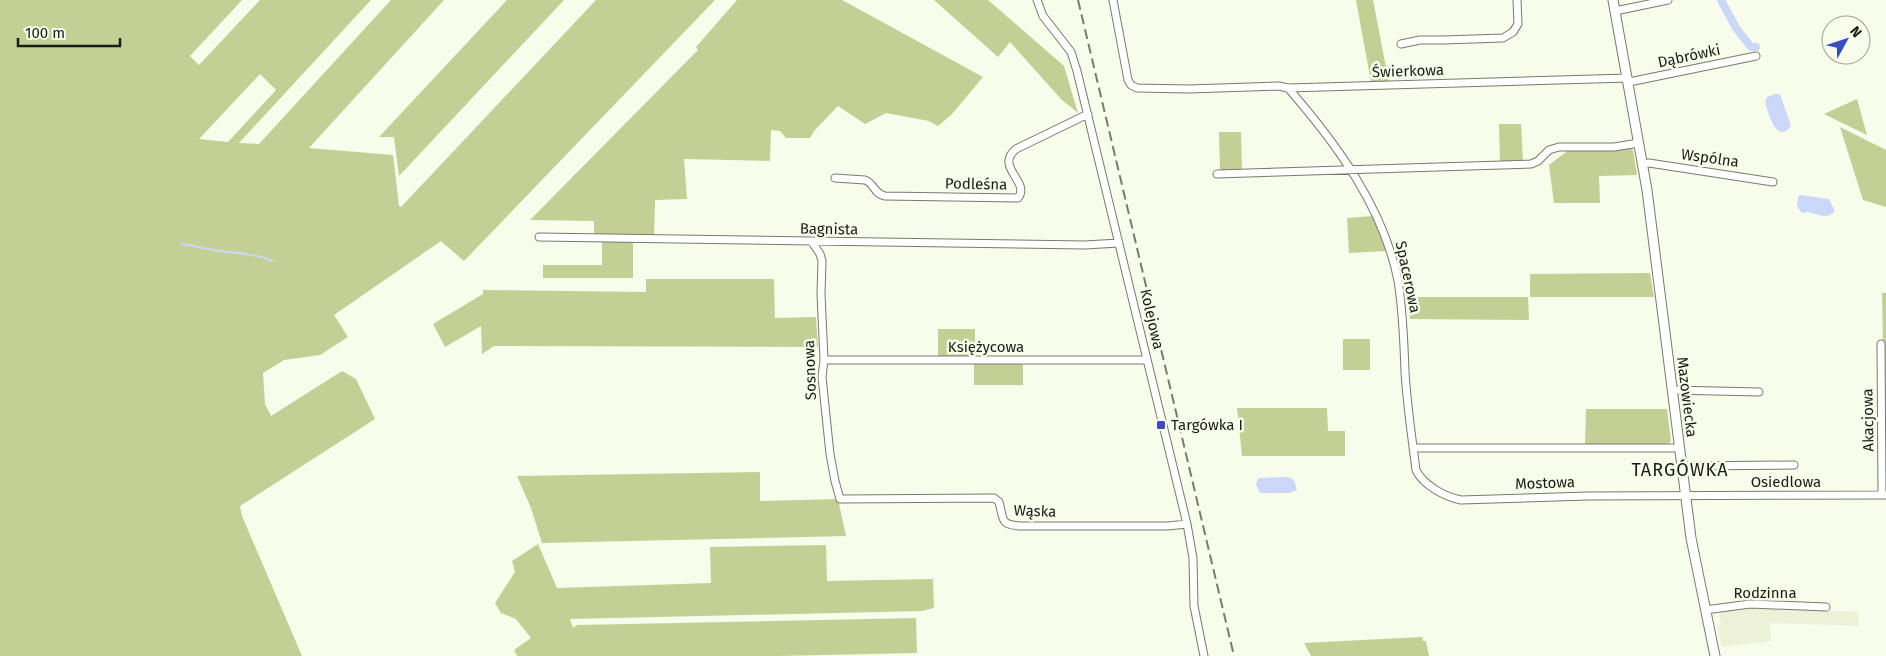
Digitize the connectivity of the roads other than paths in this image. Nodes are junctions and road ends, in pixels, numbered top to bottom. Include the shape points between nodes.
1 (1037, 0) edge
2 (1113, 0) edge
3 (1517, 0) edge
4 (1613, 0) edge
5 (1668, 0) edge
6 (1615, 11) junction
7 (1401, 44) dead end
8 (1756, 56) dead end
9 (1628, 80) junction
10 (1288, 88) junction
11 (1088, 114) junction
12 (1639, 143) junction
13 (1643, 166) junction
14 (1351, 170) junction
15 (1217, 174) dead end
16 (835, 178) dead end
17 (1773, 182) dead end
18 (539, 237) dead end
19 (812, 242) junction
20 (1119, 243) junction
21 (1881, 344) dead end
22 (824, 360) junction
23 (1147, 360) junction
24 (1672, 390) junction
25 (1759, 392) dead end
26 (1413, 448) junction
27 (1679, 448) junction
28 (1794, 465) dead end
29 (1682, 466) junction
30 (1416, 470) joint
31 (1884, 495) edge
32 (1686, 496) junction
33 (840, 499) joint
34 (1187, 524) junction
35 (1826, 607) dead end
36 (1705, 610) junction
37 (1204, 656) edge
38 (1715, 656) edge

1 - 11 street, Kolejowa via 1043,16 1071,52
2 - 10 street, Świerkowa via 1130,83 1137,88
3 - 7 street via 1518,24 1507,36 1420,40
4 - 6 street
5 - 6 street
6 - 9 street
8 - 9 street, Dąbrówki
9 - 10 street, Świerkowa
9 - 12 street
10 - 14 street, Spacerowa
11 - 16 street, Podleśna via 1016,149 1009,163 1021,188 1018,198 885,196 865,180
11 - 20 street, Kolejowa
12 - 13 street
12 - 14 street via 1614,147 1559,147 1549,150 1531,164
13 - 17 street, Wspólna via 1649,163
13 - 24 street, Mazowiecka
14 - 15 street
14 - 26 street, Spacerowa via 1385,236 1398,280
18 - 19 street, Bagnista
19 - 20 street, Bagnista
19 - 22 street, Sosnowa via 822,261
20 - 23 street, Kolejowa
21 - 31 street, Akacjowa
22 - 23 street, Księżycowa
22 - 33 street, Sosnowa via 822,377 830,454
23 - 34 street, Kolejowa
24 - 25 street
24 - 27 street, Mazowiecka
26 - 27 street
26 - 30 street, Spacerowa
27 - 29 street, Mazowiecka
28 - 29 street
29 - 32 street, Mazowiecka
30 - 32 street, Mostowa via 1425,483 1461,500
31 - 32 street, Osiedlowa
32 - 36 street, Mazowiecka
33 - 34 street, Wąska via 994,498 999,502 1002,518 1011,526
34 - 37 street, Kolejowa via 1193,558 1194,606
35 - 36 street, Rodzinna via 1750,604
36 - 38 street, Mazowiecka

